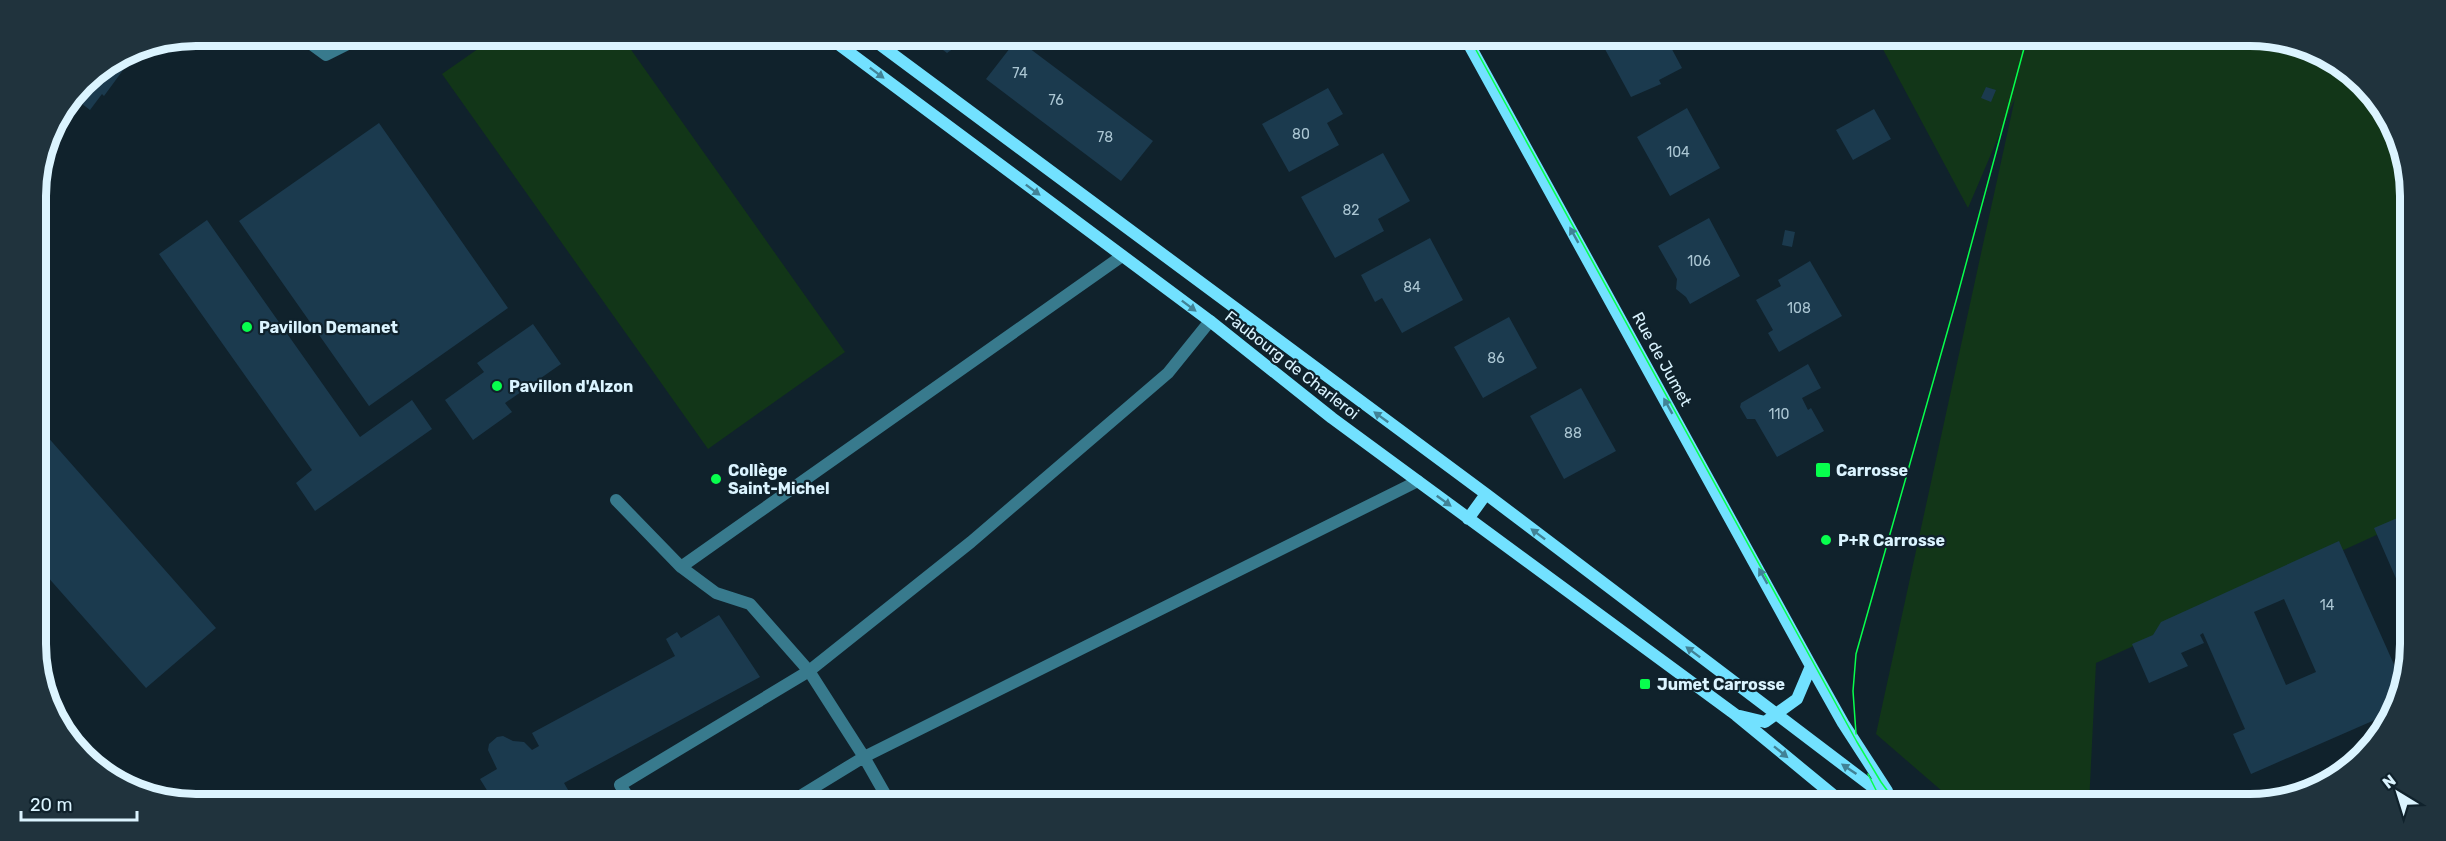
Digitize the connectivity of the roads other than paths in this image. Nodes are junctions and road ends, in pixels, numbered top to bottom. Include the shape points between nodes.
1 (315, 47) edge
2 (342, 47) edge
3 (842, 47) edge
4 (882, 47) edge
5 (1470, 47) edge
6 (1122, 256) junction
7 (1210, 321) junction
8 (1418, 481) junction
9 (1486, 494) junction
10 (616, 500) dead end
11 (1468, 519) junction
12 (681, 567) junction
13 (1811, 666) junction
14 (809, 671) junction
15 (1776, 714) junction
16 (1736, 715) junction
17 (864, 757) junction
18 (626, 794) edge
19 (803, 794) edge
20 (885, 794) edge
21 (1832, 794) edge
22 (1883, 794) edge
23 (1889, 794) edge

1 - 2 lane via 326,55
3 -> 6 main road, Faubourg de Charleroi
9 -> 4 main road
13 -> 5 main road, Rue de Jumet
6 -> 7 main road, Faubourg de Charleroi
6 - 12 lane
7 - 8 main road, Faubourg de Charleroi
7 - 14 lane via 1168,373 971,542
8 -> 11 main road, Faubourg de Charleroi
8 - 17 lane
9 - 11 main road
15 -> 9 main road
10 - 12 lane
11 - 16 main road, Faubourg de Charleroi
12 - 14 lane via 716,592 750,604
13 - 15 main road via 1797,699
13 - 23 main road, Rue de Jumet
14 - 17 lane
14 - 18 lane via 620,785
15 - 16 main road via 1766,722
22 -> 15 main road
16 -> 21 main road, Faubourg de Charleroi
17 - 19 lane
17 - 20 lane

